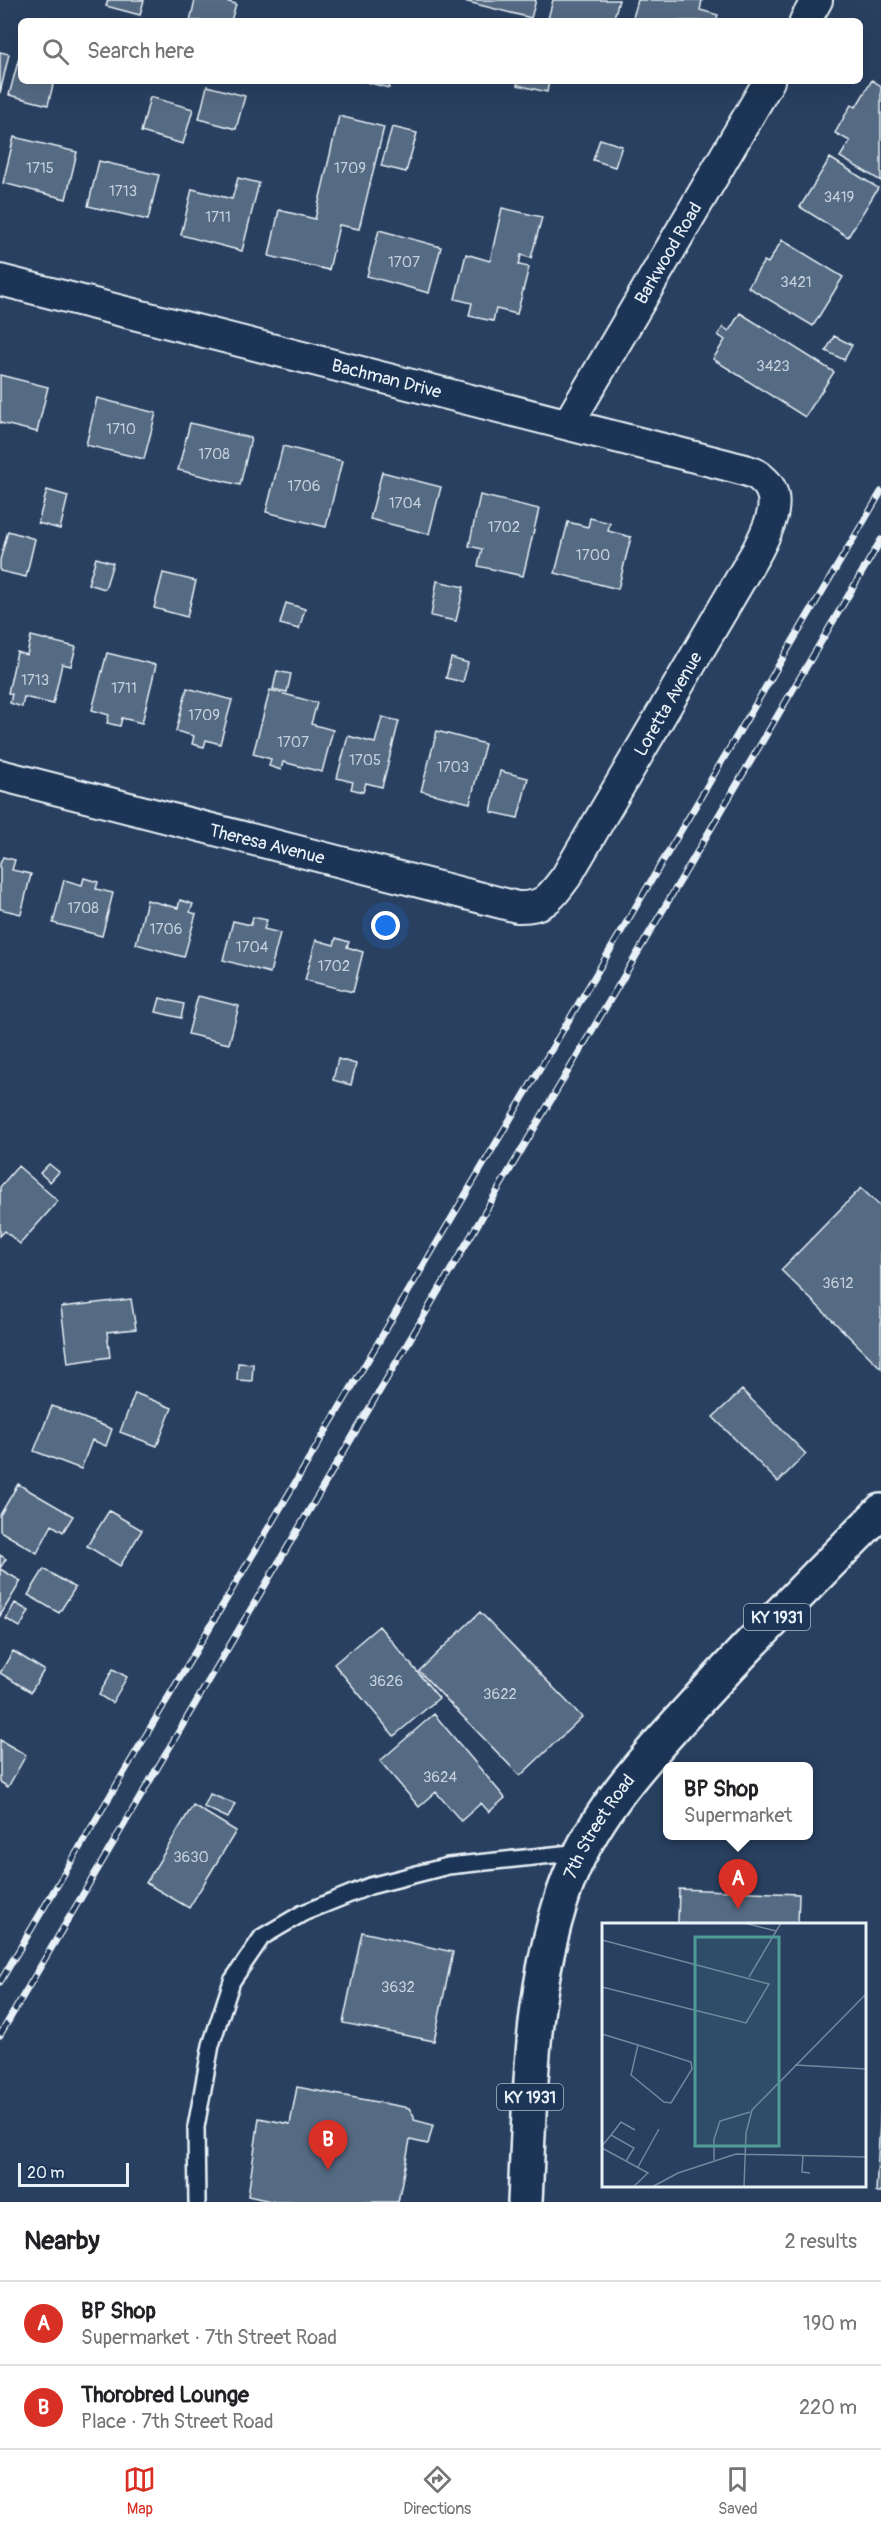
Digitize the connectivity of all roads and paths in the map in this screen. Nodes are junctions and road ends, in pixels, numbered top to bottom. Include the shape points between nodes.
1 (817, 0) edge
2 (807, 18) edge
3 (767, 84) edge
4 (0, 280) edge
5 (568, 424) junction
6 (770, 487) joint
7 (0, 776) edge
8 (535, 908) joint
9 (881, 1511) edge
10 (581, 1852) junction
11 (197, 2202) edge
12 (525, 2202) edge

1 - 2 street
3 - 5 street, Barkwood Road
4 - 5 street, Bachman Drive
5 - 6 street, Bachman Drive via 730,466 760,476
6 - 8 street, Loretta Avenue via 775,499 770,524 757,551 566,877
7 - 8 street, Theresa Avenue via 505,904
9 - 10 main road, 7th Street Road / KY 1931 via 725,1669 633,1773
10 - 11 lane via 448,1866 370,1886 303,1913 262,1937 232,1981 211,2045 196,2127
10 - 12 main road, 7th Street Road / KY 1931 via 564,1891 542,1983 532,2063

